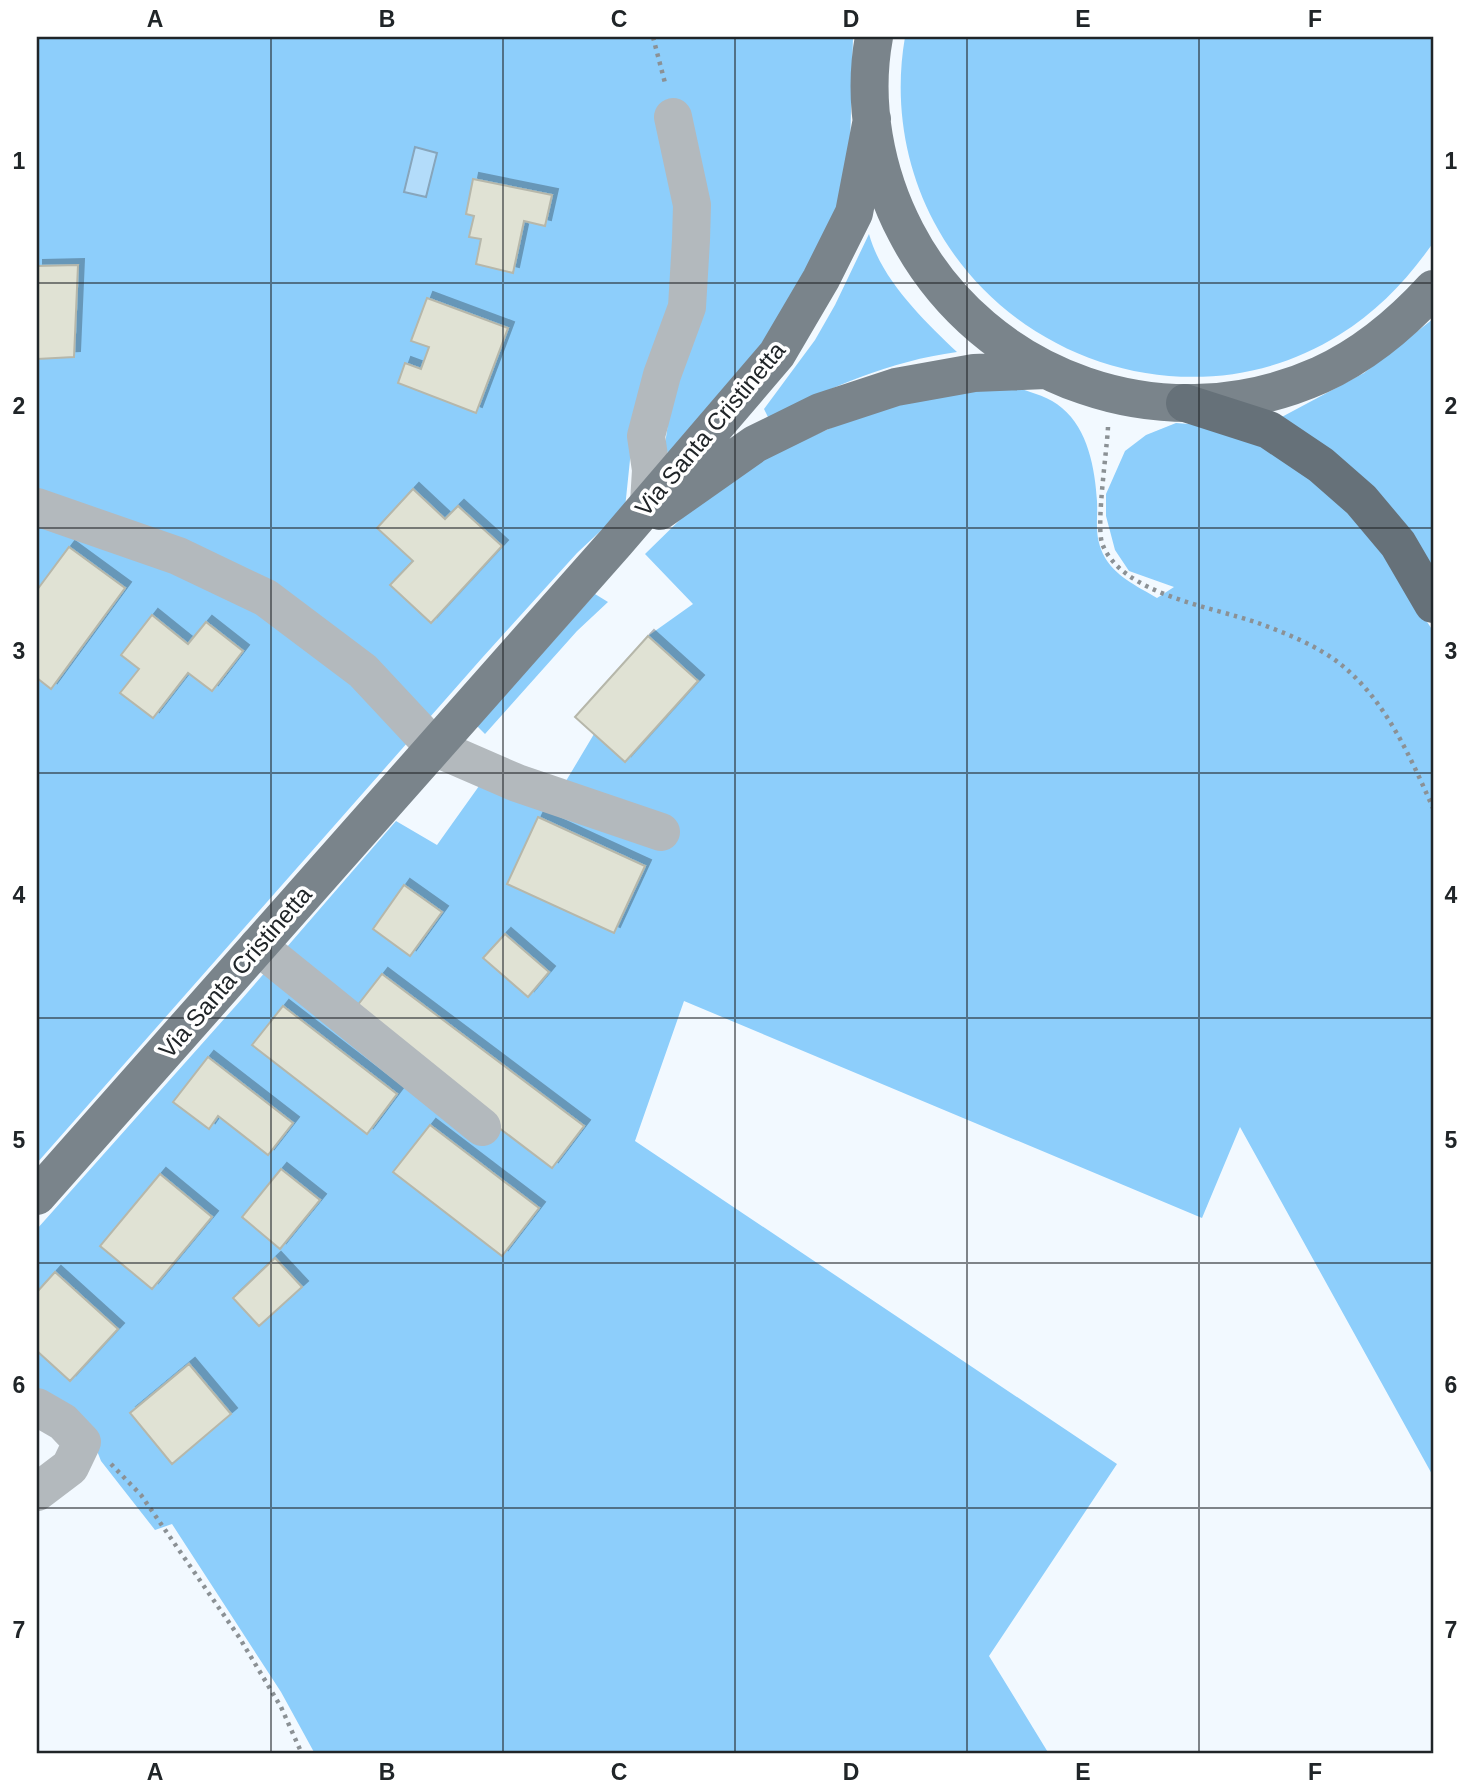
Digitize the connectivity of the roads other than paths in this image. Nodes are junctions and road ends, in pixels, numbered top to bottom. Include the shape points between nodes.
1 (874, 37) edge
2 (673, 117) road end
3 (872, 119) junction
4 (1433, 289) edge
5 (1046, 370) junction
6 (1185, 403) junction
7 (649, 503) junction
8 (37, 507) edge
9 (616, 542) junction
10 (1433, 604) edge
11 (434, 747) junction
12 (661, 832) dead end
13 (258, 946) junction
14 (482, 1127) dead end
15 (37, 1196) edge
16 (37, 1407) edge
17 (37, 1492) edge

1 - 3 main road
2 - 7 street via 692,205 687,307 646,436
3 - 5 main road via 877,154 894,207 936,280 988,333
3 - 7 main road, Via Santa Cristinetta via 854,213 821,279 777,354
4 - 6 main road via 1383,337 1321,375 1257,396
5 - 6 main road via 1111,394
5 - 9 main road, Via Santa Cristinetta via 974,373 896,387 820,412 755,444
6 - 10 highway via 1269,430 1321,465 1361,500 1398,544
7 - 9 main road, Via Santa Cristinetta
8 - 11 street via 178,556 266,598 363,671
9 - 11 main road, Via Santa Cristinetta
11 - 12 street via 517,783
11 - 13 main road, Via Santa Cristinetta
13 - 14 street
13 - 15 main road, Via Santa Cristinetta
16 - 17 street via 64,1422 82,1442 70,1467

